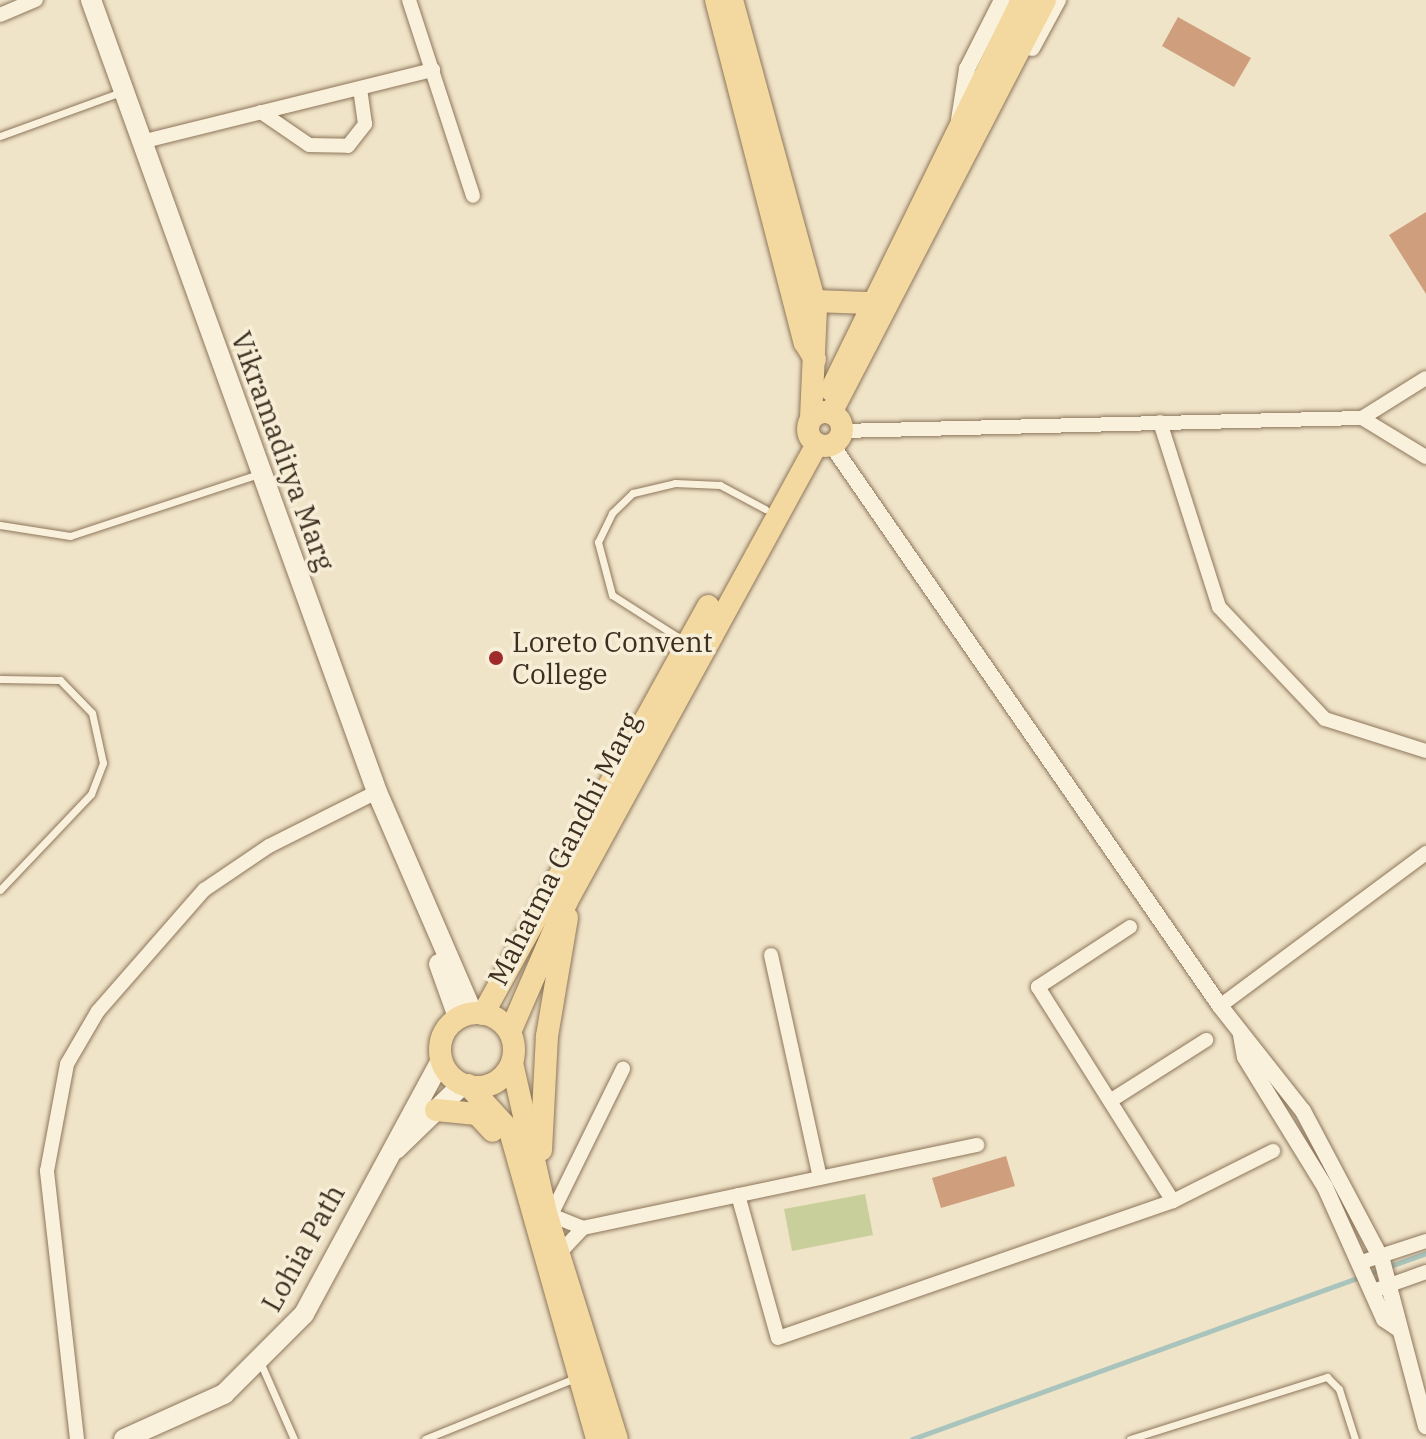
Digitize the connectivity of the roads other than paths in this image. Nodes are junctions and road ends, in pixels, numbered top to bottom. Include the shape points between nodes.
1 (36, 0) edge
2 (91, 0) edge
3 (409, 0) edge
4 (716, 0) edge
5 (732, 0) edge
6 (1002, 0) edge
7 (1022, 0) edge
8 (1045, 0) edge
9 (1058, 0) edge
10 (0, 15) edge
11 (433, 70) junction
12 (360, 88) junction
13 (123, 91) junction
14 (984, 93) junction
15 (261, 112) junction
16 (966, 126) junction
17 (0, 136) edge
18 (141, 142) junction
19 (473, 196) dead end
20 (815, 301) junction
21 (868, 303) junction
22 (815, 359) junction
23 (1426, 378) edge
24 (1362, 418) junction
25 (1160, 422) junction
26 (824, 429) junction
27 (1426, 457) edge
28 (261, 473) junction
29 (765, 509) junction
30 (0, 525) edge
31 (686, 642) junction
32 (0, 679) edge
33 (1426, 751) edge
34 (377, 792) junction
35 (1426, 853) edge
36 (0, 890) edge
37 (567, 901) junction
38 (1130, 927) dead end
39 (771, 955) dead end
40 (1220, 1006) junction
41 (471, 1015) junction
42 (510, 1032) junction
43 (1241, 1035) junction
44 (1206, 1040) dead end
45 (442, 1059) junction
46 (512, 1063) junction
47 (623, 1069) dead end
48 (465, 1085) junction
49 (1110, 1101) junction
50 (436, 1110) junction
51 (977, 1145) dead end
52 (1273, 1151) dead end
53 (384, 1160) junction
54 (537, 1167) junction
55 (1341, 1177) junction
56 (820, 1178) junction
57 (1325, 1187) junction
58 (738, 1195) junction
59 (1173, 1201) junction
60 (549, 1213) junction
61 (583, 1228) junction
62 (1426, 1231) edge
63 (1426, 1241) edge
64 (550, 1252) junction
65 (1386, 1256) junction
66 (1363, 1265) junction
67 (1420, 1274) edge
68 (1389, 1283) junction
69 (1372, 1288) junction
70 (1399, 1329) junction
71 (261, 1364) junction
72 (577, 1378) junction
73 (1426, 1426) edge
74 (1157, 1430) junction
75 (77, 1439) edge
76 (124, 1439) edge
77 (294, 1439) edge
78 (425, 1439) edge
79 (597, 1439) edge
80 (617, 1439) edge
81 (1130, 1439) edge
82 (1160, 1439) edge
83 (1355, 1439) edge

1 - 10 street
2 - 13 main road, Vikramaditya Marg
3 - 11 street
4 - 22 main road
5 - 20 main road
6 - 16 street via 967,69
7 - 14 main road
8 - 14 main road
9 - 16 street via 1003,104
11 - 12 street
11 - 19 street
12 - 15 street
12 - 15 street via 365,124 348,146 309,145
13 - 17 lane
13 - 18 main road, Vikramaditya Marg
14 - 16 main road
15 - 18 street
16 - 21 main road, Mahatma Gandhi Marg
16 - 26 main road, Mahatma Gandhi Marg
18 - 28 main road, Vikramaditya Marg
20 - 21 main road
20 - 22 main road
21 - 26 main road, Mahatma Gandhi Marg
22 - 26 main road
23 - 24 street
24 - 25 street
24 - 27 street
25 - 26 street
25 - 33 street via 1219,607 1325,719
26 - 29 main road, Mahatma Gandhi Marg
26 - 37 main road, Mahatma Gandhi Marg
26 - 40 street
28 - 30 lane via 70,536
28 - 34 main road, Vikramaditya Marg
29 - 31 main road, Mahatma Gandhi Marg
29 - 31 lane via 720,485 675,483 633,493 612,513 598,542 612,595
31 - 41 main road, Mahatma Gandhi Marg
32 - 36 lane via 60,680 92,713 103,763 91,794
34 - 41 main road, Vikramaditya Marg via 430,918 427,931
34 - 75 street via 269,846 204,890 98,1011 67,1064 47,1171
35 - 40 street
37 - 42 main road, Mahatma Gandhi Marg
37 - 54 main road
38 - 49 street via 1038,987
39 - 56 street
40 - 43 street
41 - 42 main road
41 - 45 main road via 442,1037
42 - 46 main road
43 - 55 street via 1303,1111
43 - 57 street via 1245,1057
44 - 49 street
45 - 48 main road
45 - 53 main road, Lohia Path
46 - 48 main road via 493,1083
46 - 54 main road
47 - 60 street
48 - 50 main road
48 - 64 main road via 510,1131
49 - 59 street
50 - 53 main road
50 - 64 main road via 460,1108 490,1126
51 - 56 street
52 - 59 street
53 - 71 main road, Lohia Path via 304,1314
54 - 60 main road
55 - 57 street
55 - 65 street
56 - 58 street
57 - 66 street
58 - 59 street via 778,1338
58 - 61 street
60 - 61 street
60 - 64 main road
61 - 64 street
62 - 65 street
63 - 65 street
64 - 72 main road
64 - 80 main road
65 - 66 street
65 - 68 street
66 - 69 street
67 - 68 street
68 - 69 street
68 - 70 street
69 - 70 street via 1384,1319
70 - 73 street
71 - 76 main road, Lohia Path via 224,1394
71 - 77 lane
72 - 78 lane
72 - 79 main road
74 - 81 lane
74 - 82 lane
74 - 83 lane via 1327,1377 1339,1389

